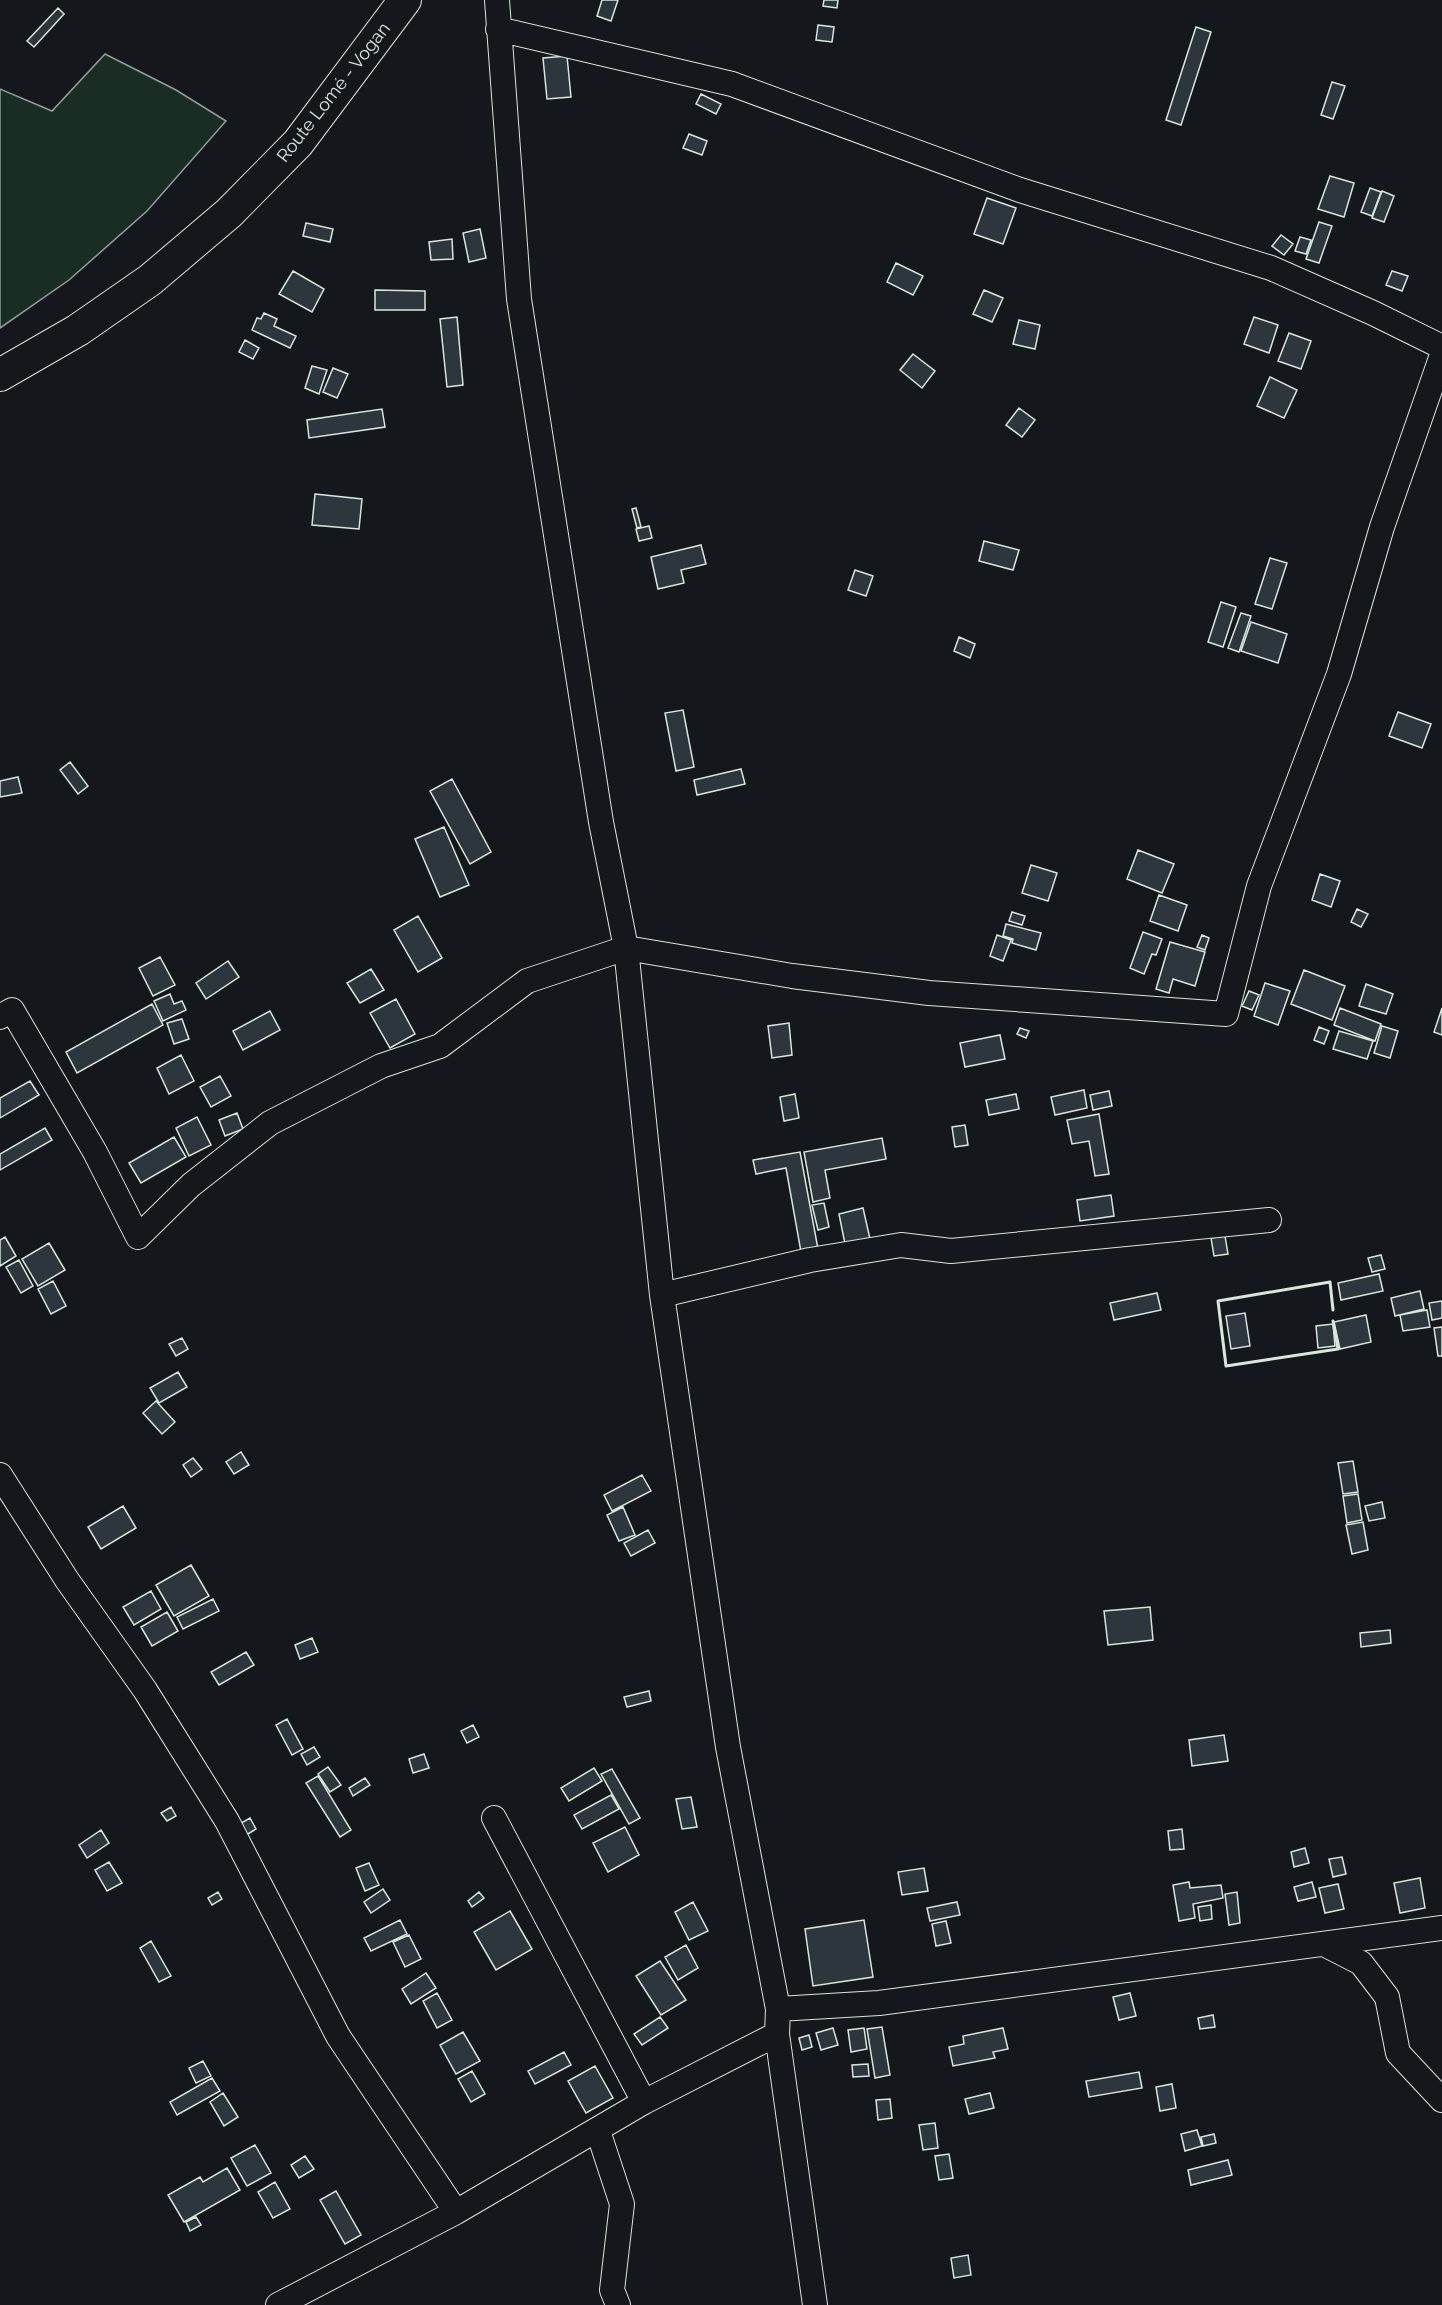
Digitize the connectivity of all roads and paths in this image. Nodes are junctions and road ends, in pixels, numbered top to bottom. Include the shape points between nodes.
1 (405, 0) edge
2 (497, 0) edge
3 (498, 29) junction
4 (1442, 347) edge
5 (1442, 355) edge
6 (0, 375) edge
7 (626, 948) junction
8 (0, 1017) edge
9 (1269, 1220) dead end
10 (662, 1295) junction
11 (0, 1475) edge
12 (494, 1818) dead end
13 (1442, 1928) edge
14 (1324, 1944) junction
15 (778, 2009) junction
16 (777, 2034) junction
17 (1442, 2100) edge
18 (644, 2102) junction
19 (598, 2131) junction
20 (456, 2211) junction
21 (278, 2305) edge
22 (618, 2305) edge
23 (815, 2305) edge

1 - 6 main road, Route Lomé - Vogan via 298,143 229,213 141,286 78,330
2 - 3 street
3 - 4 street via 732,84 1020,190 1271,268
3 - 7 street via 519,299 601,822
5 - 7 street via 1382,527 1339,674 1259,886 1226,1014 929,993 792,976
7 - 8 street via 527,981 440,1046 381,1066 270,1123 191,1185 138,1237 95,1152 12,1010
7 - 10 street
9 - 10 street via 951,1251 901,1245 810,1260
10 - 15 street via 728,1747
11 - 20 street via 67,1580 145,1690 227,1821 338,2036
12 - 18 street
13 - 14 street
14 - 15 street via 879,2003
14 - 17 street via 1361,1964 1387,1997 1398,2053
15 - 16 street
16 - 18 street
16 - 23 street
18 - 19 street
19 - 20 street
19 - 22 street via 622,2204 612,2290
20 - 21 street

